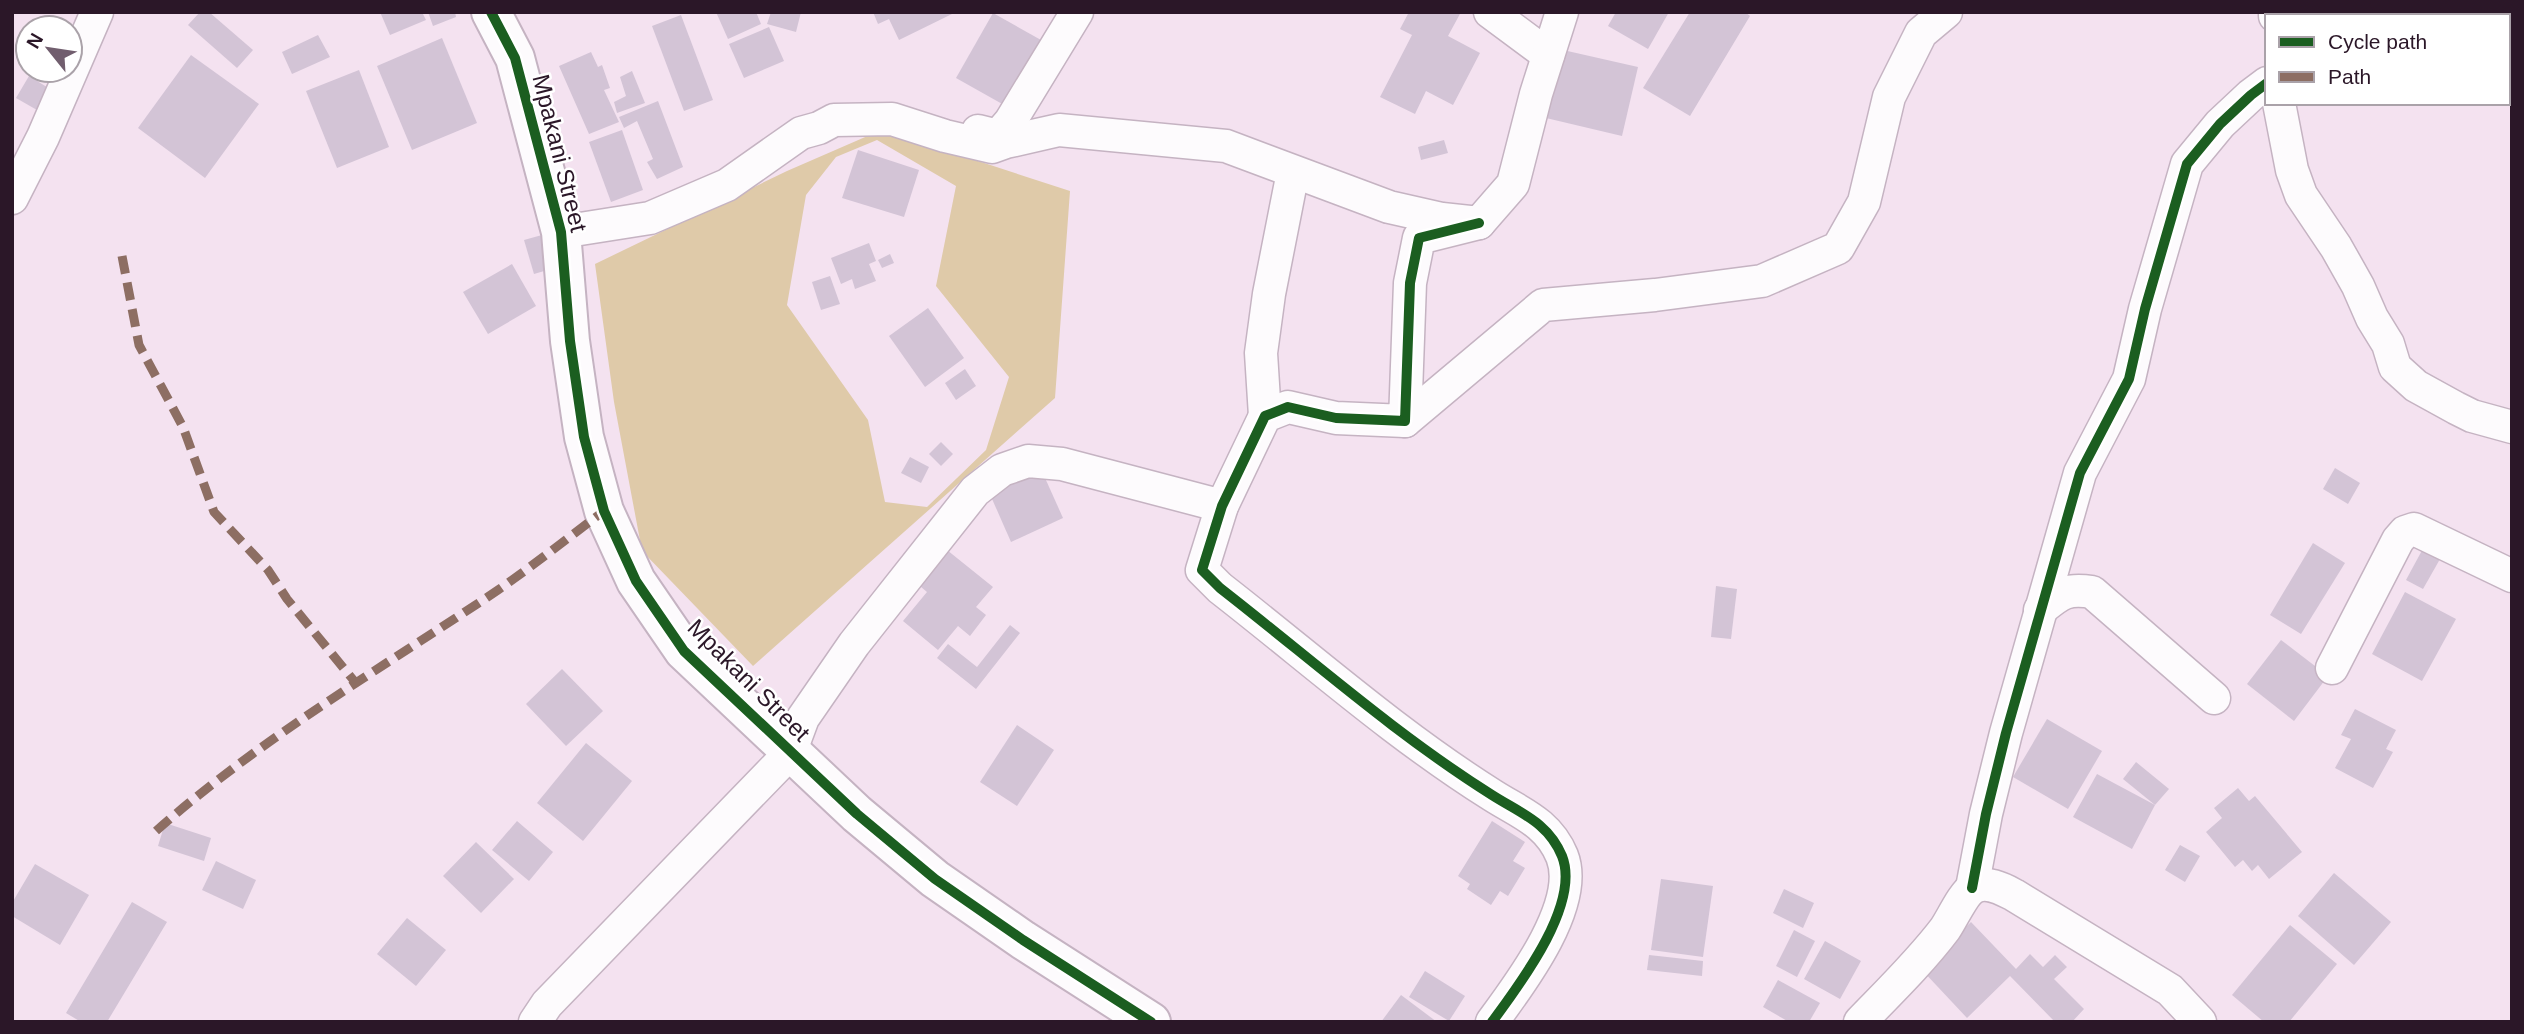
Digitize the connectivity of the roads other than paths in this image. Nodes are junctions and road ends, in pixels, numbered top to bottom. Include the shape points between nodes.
1 (97, 12) edge
2 (491, 12) edge
3 (1077, 12) edge
4 (1490, 12) edge
5 (1562, 12) edge
6 (1946, 12) edge
7 (1548, 55) junction
8 (2265, 84) edge
9 (2279, 105) edge
10 (820, 112) dead end
11 (1293, 172) junction
12 (12, 198) edge
13 (1479, 223) junction
14 (561, 232) junction
15 (1265, 416) junction
16 (1405, 421) junction
17 (2512, 427) edge
18 (1222, 506) junction
19 (2512, 576) edge
20 (2040, 610) junction
21 (2332, 668) dead end
22 (2214, 698) dead end
23 (790, 753) junction
24 (1972, 888) junction
25 (534, 1022) edge
26 (1151, 1022) edge
27 (1492, 1022) edge
28 (1860, 1022) edge
29 (2200, 1022) edge

1 - 12 street
2 - 14 street, Mpakani Street via 515,58
3 - 10 street via 998,136 891,105
4 - 7 street
5 - 7 street
6 - 16 street via 1921,33 1889,97 1864,202 1838,248 1762,281 1543,305
7 - 13 street via 1513,184
8 - 20 street via 2220,124 2186,164 2129,379 2080,474
9 - 17 street via 2301,195 2358,286 2395,367 2416,386 2456,408
11 - 13 street via 1389,207
11 - 14 street via 1226,146 1059,130 992,147 892,120 834,120 792,138 727,185 650,218
11 - 15 street via 1261,353
13 - 16 street via 1419,238 1410,284
14 - 23 street, Mpakani Street via 584,437 604,511 636,581 684,651
15 - 16 street via 1288,407 1336,418
15 - 18 street
18 - 23 street via 1062,464 1028,461 1002,470 975,491 854,644 803,718
18 - 27 street via 1202,570 1366,707 1447,766 1544,826 1563,857 1566,893 1552,931
19 - 21 street via 2414,529 2405,532
20 - 22 street via 2062,593 2092,592
20 - 24 street via 1986,814
23 - 25 street
23 - 26 street, Mpakani Street via 935,879
24 - 28 street via 1946,928
24 - 29 street via 1997,887 2014,895 2170,990

